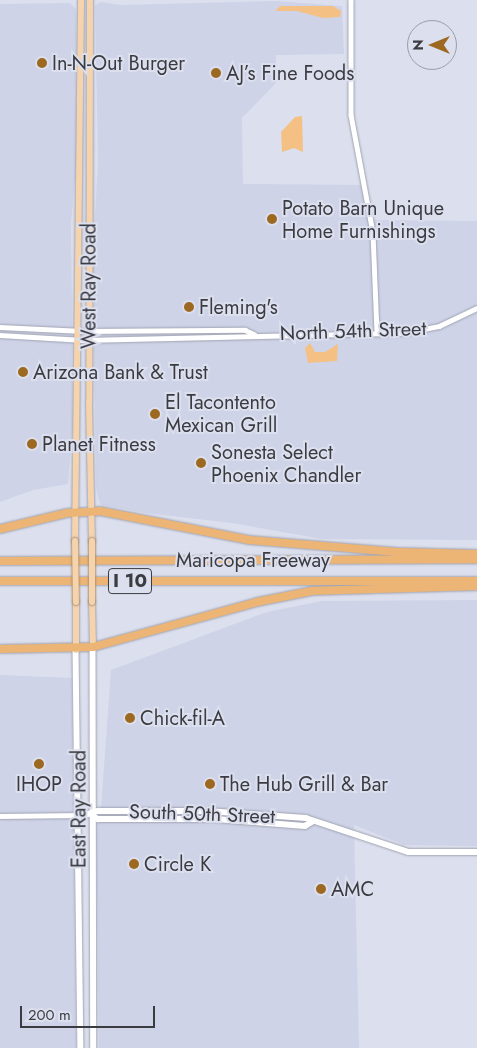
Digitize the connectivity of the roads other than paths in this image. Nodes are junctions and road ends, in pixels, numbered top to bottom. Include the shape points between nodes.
1 (81, 0) edge
2 (90, 0) edge
3 (350, 0) edge
4 (477, 308) edge
5 (0, 327) edge
6 (77, 331) junction
7 (89, 331) junction
8 (377, 333) junction
9 (254, 334) junction
10 (0, 335) edge
11 (77, 340) junction
12 (89, 340) junction
13 (92, 510) junction
14 (75, 512) junction
15 (0, 529) edge
16 (477, 554) edge
17 (477, 559) edge
18 (0, 561) edge
19 (76, 571) joint
20 (92, 571) joint
21 (0, 581) edge
22 (477, 581) edge
23 (477, 586) edge
24 (93, 647) junction
25 (0, 649) edge
26 (76, 650) junction
27 (85, 815) junction
28 (0, 816) edge
29 (477, 852) edge
30 (81, 1048) edge
31 (94, 1048) edge

1 - 6 main road, West Ray Road
2 - 7 main road, West Ray Road
3 - 8 street via 351,115 373,233
4 - 8 street, North 54th Street via 439,326 416,332
5 - 6 street, North 54th Street
6 - 7 street, North 54th Street
6 - 11 main road, West Ray Road
7 - 9 street, North 54th Street via 246,330
7 - 12 main road, West Ray Road
8 - 9 street, North 54th Street
9 - 12 street, North 54th Street via 244,338
10 - 11 street, North 54th Street
11 - 12 street, North 54th Street
11 - 14 main road, West Ray Road
12 - 13 main road, West Ray Road
13 - 14 highway
13 - 16 highway via 250,540 389,552
13 - 20 main road, West Ray Road, bridge
14 - 15 highway
14 - 19 main road, West Ray Road, bridge
17 - 18 highway, Maricopa Freeway / I 10
19 - 26 main road, East Ray Road, bridge
20 - 24 main road, East Ray Road, bridge
21 - 22 highway, Maricopa Freeway / I 10
23 - 24 highway via 334,589 286,595
24 - 26 highway
24 - 27 main road, East Ray Road
25 - 26 highway
26 - 27 main road, East Ray Road
27 - 28 street, South 50th Street
27 - 29 main road, South 50th Street via 98,811 215,811 306,818 409,852
27 - 30 main road, East Ray Road
27 - 31 main road, East Ray Road

